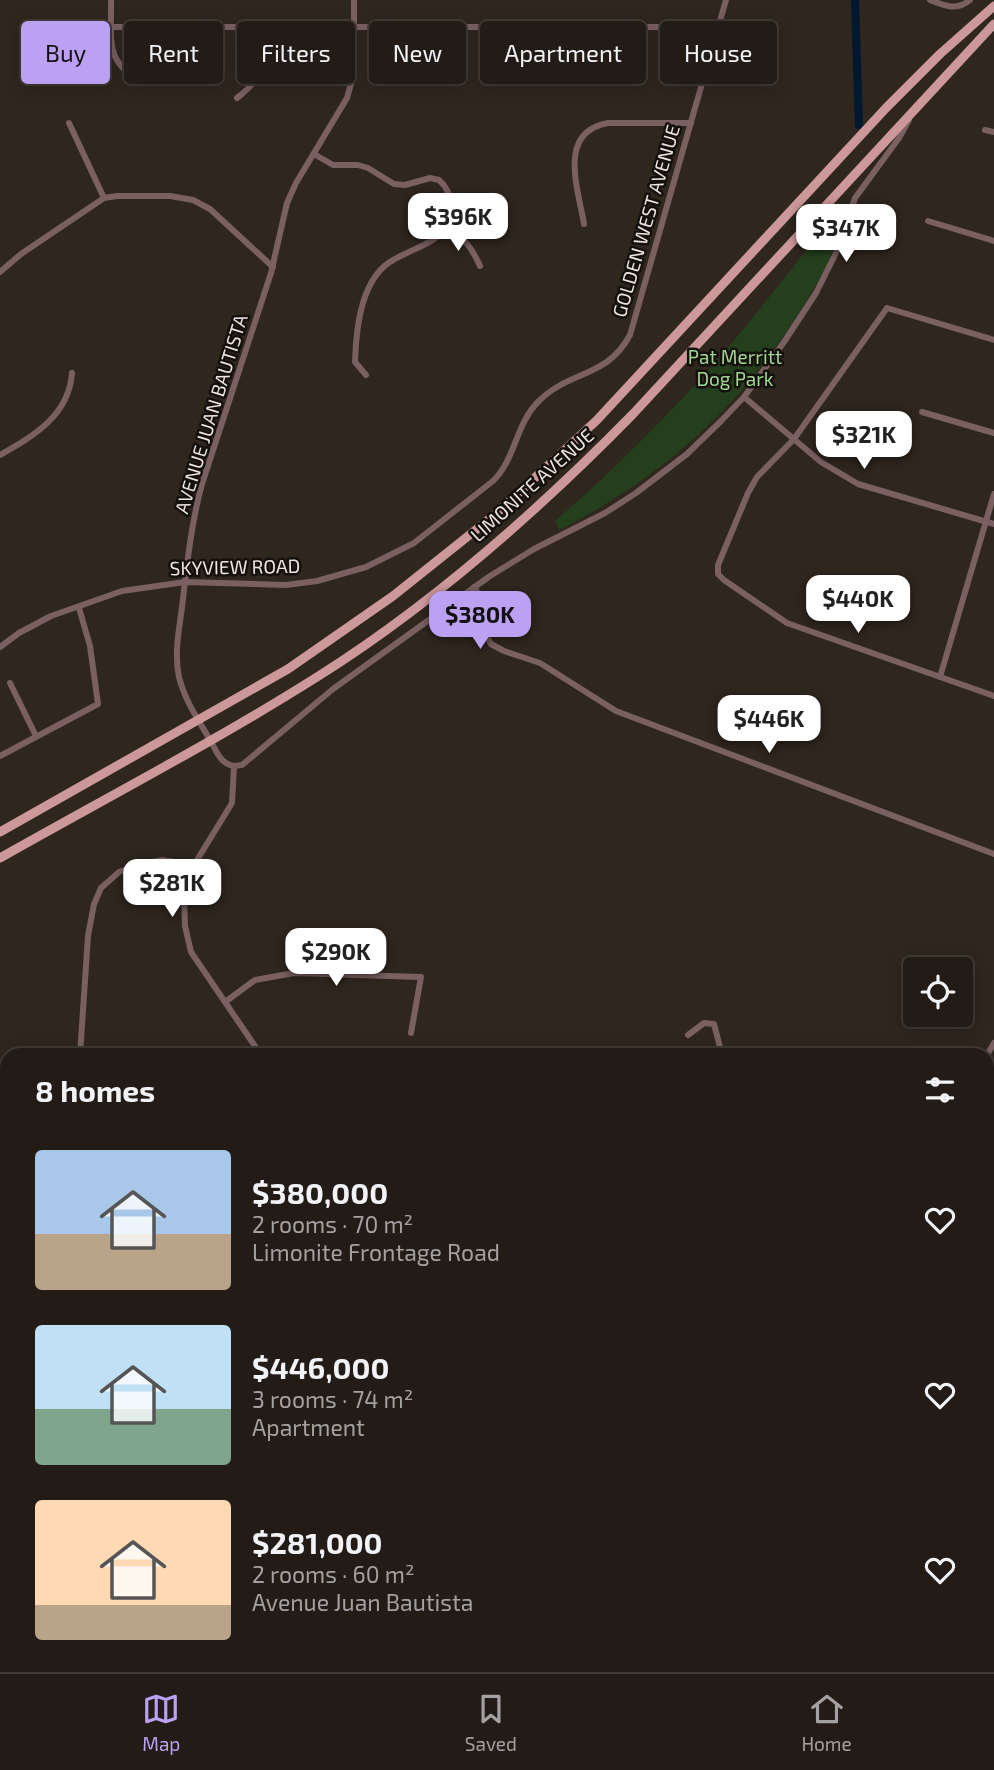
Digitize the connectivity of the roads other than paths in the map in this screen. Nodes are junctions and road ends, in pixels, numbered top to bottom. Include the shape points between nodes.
1 (111, 0) edge
2 (354, 0) edge
3 (726, 0) edge
4 (930, 0) edge
5 (970, 0) edge
6 (994, 6) edge
7 (354, 21) edge
8 (720, 21) edge
9 (994, 24) edge
10 (112, 27) junction
11 (237, 27) edge
12 (355, 27) edge
13 (660, 27) edge
14 (124, 71) edge
15 (254, 84) edge
16 (351, 84) edge
17 (702, 84) edge
18 (237, 98) dead end
19 (914, 111) junction
20 (69, 123) dead end
21 (691, 123) junction
22 (985, 130) dead end
23 (994, 132) edge
24 (314, 154) junction
25 (104, 198) junction
26 (928, 221) dead end
27 (584, 225) dead end
28 (447, 229) junction
29 (994, 241) edge
30 (273, 267) junction
31 (480, 267) dead end
32 (0, 272) edge
33 (994, 340) edge
34 (72, 373) dead end
35 (366, 375) dead end
36 (744, 397) junction
37 (922, 412) dead end
38 (994, 433) edge
39 (794, 439) junction
40 (0, 455) edge
41 (994, 494) edge
42 (986, 522) junction
43 (994, 524) edge
44 (317, 581) joint
45 (185, 582) junction
46 (474, 587) junction
47 (79, 608) junction
48 (0, 647) edge
49 (940, 677) junction
50 (10, 682) dead end
51 (994, 696) edge
52 (198, 722) junction
53 (36, 736) junction
54 (211, 741) junction
55 (0, 756) edge
56 (234, 766) junction
57 (0, 832) edge
58 (994, 854) edge
59 (0, 858) edge
60 (194, 865) junction
61 (225, 1002) junction
62 (411, 1033) dead end
63 (688, 1035) dead end
64 (80, 1048) edge
65 (256, 1048) edge
66 (720, 1048) edge

1 - 10 street
2 - 7 street, AVENUE JUAN BAUTISTA
3 - 8 street, GOLDEN WEST AVENUE
4 - 5 street via 956,8
6 - 52 main road, LIMONITE AVENUE via 886,108 597,420 527,487 393,596 288,669
9 - 19 main road, LIMONITE AVENUE
10 - 11 street
10 - 14 street via 111,44
12 - 13 street
15 - 18 street
16 - 24 street, AVENUE JUAN BAUTISTA
17 - 21 street, GOLDEN WEST AVENUE
19 - 36 street via 855,198 816,293
19 - 54 main road, LIMONITE AVENUE via 634,414 513,529 424,603 319,676
20 - 25 street
21 - 27 street via 608,123 581,135 574,150
21 - 44 street, GOLDEN WEST AVENUE via 624,347 606,364 564,382 538,401 521,424 501,473 436,527 383,560
22 - 23 street
24 - 28 street via 333,165 368,168 394,184 439,180 449,193
24 - 30 street, AVENUE JUAN BAUTISTA via 286,203
25 - 30 street via 193,200 210,209
25 - 32 street
26 - 29 street
28 - 31 street via 465,240
28 - 35 street via 378,271 356,340 355,362
30 - 45 street, AVENUE JUAN BAUTISTA via 200,491
33 - 39 street via 887,308
34 - 40 street via 66,397 49,423
36 - 39 street
36 - 46 street via 687,454 636,494
37 - 38 street
39 - 42 street via 858,484
39 - 49 street via 748,493 718,574 787,623
41 - 42 street
42 - 43 street
42 - 49 street
44 - 45 street, SKYVIEW ROAD via 267,585
45 - 47 street, SKYVIEW ROAD via 122,591
45 - 52 street, AVENUE JUAN BAUTISTA via 177,664
46 - 56 street via 333,689 242,765
46 - 58 street via 485,604 486,635 491,644 540,663 616,711
47 - 48 street, SKYVIEW ROAD via 51,616
47 - 53 street via 98,704
49 - 51 street
50 - 53 street
52 - 54 street, AVENUE JUAN BAUTISTA
52 - 57 main road, LIMONITE AVENUE
53 - 55 street
54 - 56 street, AVENUE JUAN BAUTISTA via 224,763
54 - 59 main road, LIMONITE AVENUE
56 - 60 street via 232,803
60 - 61 street via 184,898 185,926 191,952
60 - 64 street via 162,860 138,865 119,872 102,888 88,936
61 - 62 street via 255,980 294,973 421,977
61 - 65 street
63 - 66 street via 704,1024 714,1024

